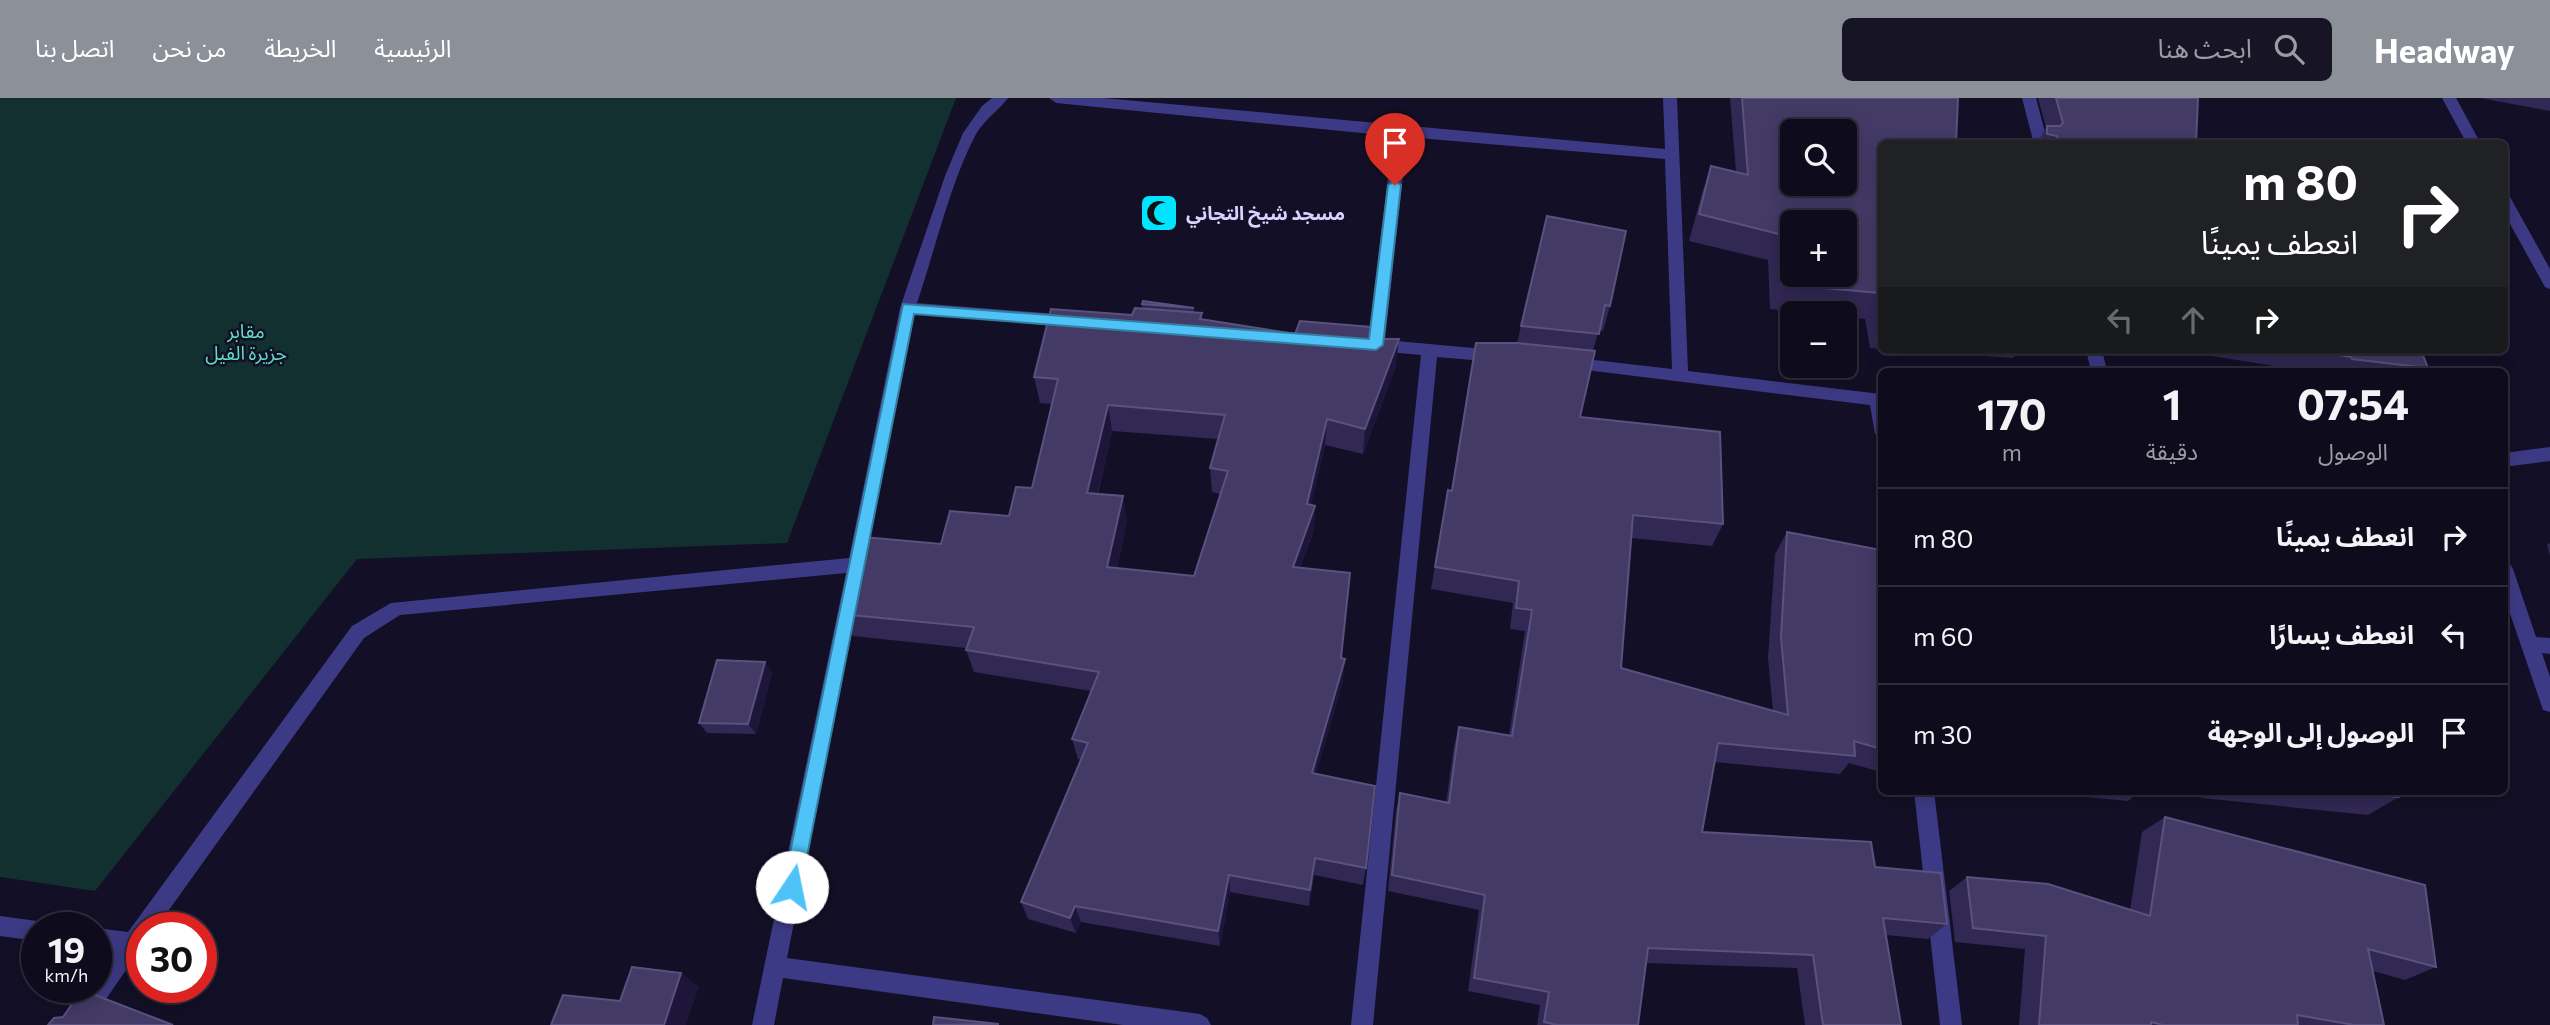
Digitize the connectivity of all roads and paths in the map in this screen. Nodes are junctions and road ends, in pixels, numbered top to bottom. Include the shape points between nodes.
1 (1001, 98) edge
2 (1056, 98) edge
3 (1670, 98) edge
4 (2029, 98) edge
5 (2449, 98) edge
6 (1401, 132) junction
7 (2040, 140) edge
8 (2472, 140) edge
9 (1672, 155) junction
10 (2508, 206) edge
11 (2550, 283) edge
12 (908, 308) junction
13 (1087, 322) edge
14 (1430, 349) junction
15 (1514, 358) edge
16 (1555, 362) edge
17 (1680, 375) junction
18 (1878, 400) edge
19 (2550, 454) edge
20 (2508, 459) edge
21 (856, 565) junction
22 (2508, 581) edge
23 (2529, 644) junction
24 (2550, 646) edge
25 (2550, 704) edge
26 (1924, 795) edge
27 (154, 912) edge
28 (0, 926) edge
29 (21, 929) edge
30 (126, 952) edge
31 (776, 967) junction
32 (75, 1025) edge
33 (763, 1025) edge
34 (1200, 1025) edge
35 (1362, 1025) edge
36 (1951, 1025) edge

1 - 12 street via 970,133
2 - 6 street
3 - 9 street
4 - 7 street
5 - 8 street
6 - 9 street
6 - 14 street via 1369,344
9 - 17 street
10 - 11 street
12 - 13 street
12 - 21 street
14 - 15 street
14 - 35 street
16 - 17 street
17 - 18 street
19 - 20 street
21 - 27 street via 397,608 358,632
21 - 31 street
22 - 23 street
23 - 24 street
23 - 25 street
26 - 36 street
28 - 29 street
30 - 32 street
31 - 33 street
31 - 34 street

